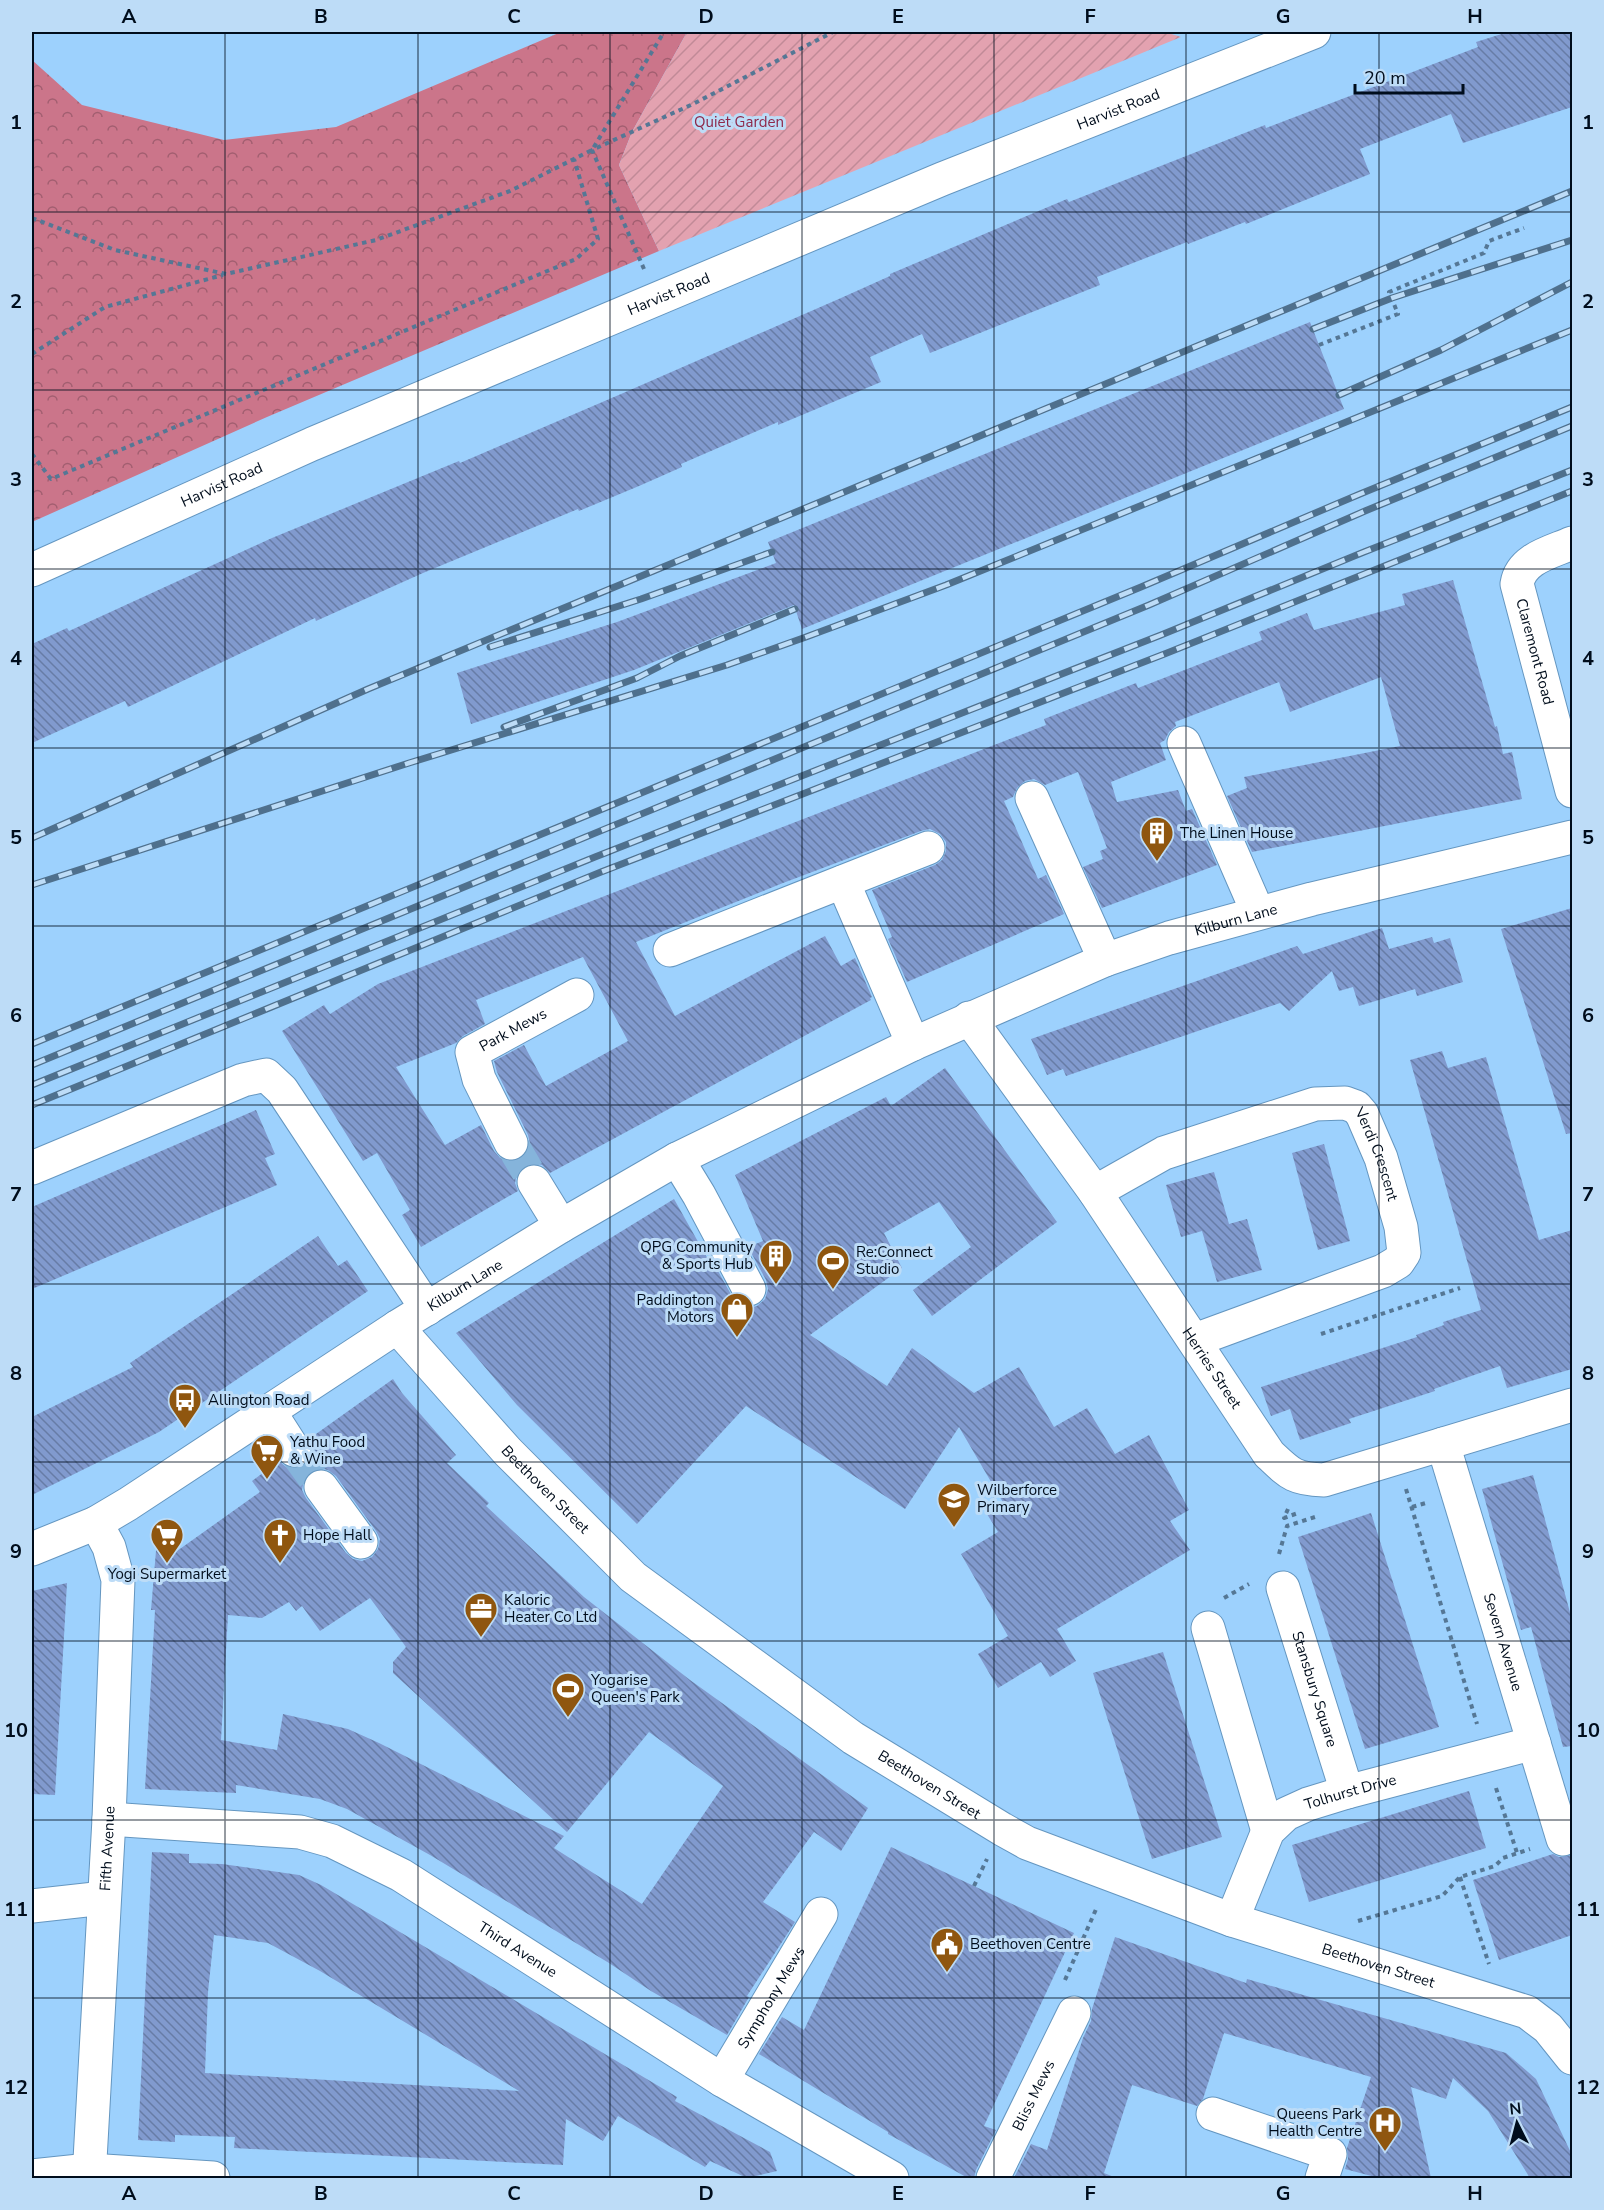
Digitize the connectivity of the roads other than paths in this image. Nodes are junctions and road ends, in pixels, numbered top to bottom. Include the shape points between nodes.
1 (1314, 32) edge
2 (1266, 40) edge
3 (1572, 543) edge
4 (32, 570) edge
5 (1184, 743) dead end
6 (1572, 791) edge
7 (1032, 798) dead end
8 (1572, 837) edge
9 (928, 848) dead end
10 (843, 882) junction
11 (1257, 913) junction
12 (670, 950) dead end
13 (1105, 960) junction
14 (577, 995) dead end
15 (969, 1018) junction
16 (913, 1044) junction
17 (511, 1143) tunnel mouth
18 (677, 1159) junction
19 (32, 1168) edge
20 (534, 1182) tunnel mouth
21 (1095, 1192) junction
22 (561, 1227) junction
23 (749, 1289) dead end
24 (427, 1309) junction
25 (397, 1327) junction
26 (1195, 1340) junction
27 (1572, 1405) edge
28 (269, 1411) junction
29 (1443, 1444) junction
30 (294, 1450) tunnel mouth
31 (321, 1487) tunnel mouth
32 (96, 1523) junction
33 (361, 1542) dead end
34 (32, 1549) edge
35 (1270, 1576) road end
36 (1208, 1628) road end
37 (1534, 1743) junction
38 (1347, 1792) junction
39 (109, 1819) junction
40 (1268, 1831) junction
41 (1563, 1839) road end
42 (104, 1898) junction
43 (32, 1906) edge
44 (820, 1914) dead end
45 (1232, 1920) junction
46 (1074, 2013) road end
47 (1572, 2058) edge
48 (722, 2080) junction
49 (1213, 2114) dead end
50 (89, 2174) edge
51 (32, 2176) edge
52 (213, 2178) edge
53 (892, 2178) edge
54 (993, 2178) edge
55 (1322, 2178) edge

1 - 2 street, Harvist Road
2 - 4 street, Harvist Road via 312,444
3 - 6 street, Claremont Road via 1523,567 1517,584
5 - 11 street
7 - 13 street
8 - 11 street, Kilburn Lane
9 - 10 street
10 - 12 street
10 - 16 street
11 - 13 street, Kilburn Lane
13 - 15 street, Kilburn Lane
14 - 17 street, Park Mews via 472,1052 478,1079
15 - 16 street, Kilburn Lane
15 - 21 street, Herries Street
16 - 18 street, Kilburn Lane
18 - 22 street, Kilburn Lane
18 - 23 street
19 - 24 street via 243,1080 266,1075 282,1090
20 - 22 street
21 - 26 street, Herries Street
21 - 26 street, Verdi Crescent via 1164,1153 1315,1104 1345,1103 1362,1114 1381,1158 1401,1227 1404,1253 1398,1262 1383,1271
22 - 24 street, Kilburn Lane
24 - 25 street, Kilburn Lane
25 - 28 street, Kilburn Lane
25 - 45 street, Beethoven Street via 508,1452 633,1576 853,1738 1027,1843
26 - 29 street, Herries Street via 1269,1454 1287,1471 1303,1495 1324,1480
27 - 29 street
28 - 30 street
28 - 32 street, Kilburn Lane
29 - 37 street, Severn Avenue
31 - 33 street
32 - 34 street, Kilburn Lane
32 - 39 street, Fifth Avenue via 109,1547 118,1580
35 - 38 street, Stansbury Square
36 - 40 street
37 - 38 street, Tolhurst Drive
37 - 41 street, Severn Avenue
38 - 40 street, Tolhurst Drive via 1286,1814
39 - 42 street, Fifth Avenue
39 - 48 street, Third Avenue via 300,1833 332,1840 401,1875
40 - 45 street, Tolhurst Drive
42 - 43 street
42 - 50 street, Fifth Avenue
44 - 48 street, Symphony Mews
45 - 47 street, Beethoven Street via 1527,2012 1548,2028
46 - 54 street, Bliss Mews
48 - 53 street, Third Avenue
49 - 55 street via 1330,2154
50 - 51 street
50 - 52 street

